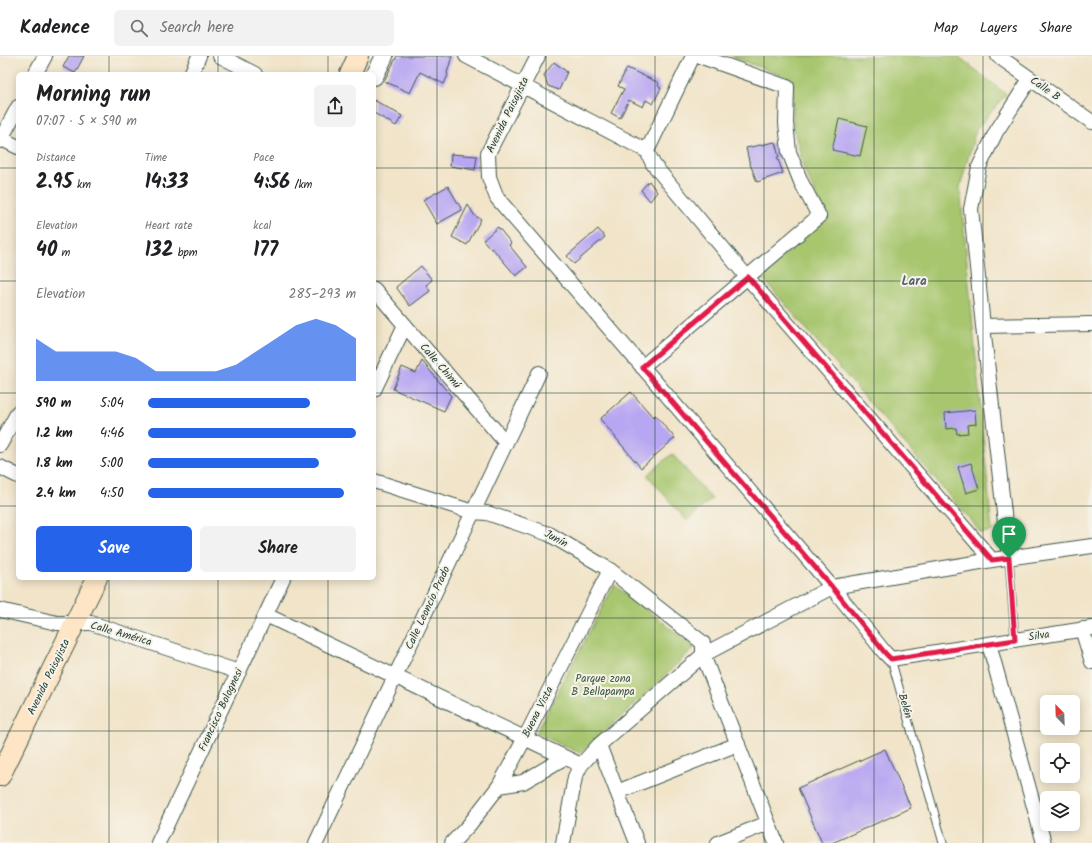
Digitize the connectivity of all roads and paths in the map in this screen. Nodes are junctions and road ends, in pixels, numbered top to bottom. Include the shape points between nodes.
1 (44, 56) edge
2 (200, 56) edge
3 (220, 56) edge
4 (358, 56) edge
5 (384, 56) edge
6 (466, 56) edge
7 (538, 56) edge
8 (693, 56) edge
9 (699, 56) edge
10 (998, 56) edge
11 (36, 72) edge
12 (192, 72) edge
13 (251, 72) edge
14 (351, 72) edge
15 (376, 72) edge
16 (1030, 79) junction
17 (522, 86) junction
18 (16, 111) edge
19 (1092, 122) edge
20 (0, 139) edge
21 (16, 146) edge
22 (647, 151) junction
23 (748, 277) junction
24 (376, 291) edge
25 (1092, 324) edge
26 (405, 326) junction
27 (983, 326) junction
28 (642, 367) junction
29 (539, 373) dead end
30 (376, 386) edge
31 (16, 416) edge
32 (506, 443) junction
33 (0, 445) edge
34 (0, 467) edge
35 (16, 475) edge
36 (376, 482) edge
37 (473, 512) junction
38 (1092, 546) edge
39 (1009, 558) junction
40 (992, 560) junction
41 (610, 570) junction
42 (96, 580) edge
43 (283, 580) edge
44 (832, 587) junction
45 (0, 610) edge
46 (266, 615) junction
47 (75, 623) junction
48 (1087, 629) edge
49 (1015, 640) junction
50 (989, 644) junction
51 (703, 655) junction
52 (891, 659) junction
53 (1092, 662) edge
54 (239, 672) junction
55 (395, 677) junction
56 (525, 738) junction
57 (738, 744) junction
58 (599, 745) junction
59 (564, 758) junction
60 (581, 765) junction
61 (0, 776) edge
62 (499, 786) junction
63 (617, 792) junction
64 (768, 823) junction
65 (158, 843) edge
66 (316, 843) edge
67 (452, 843) edge
68 (564, 843) edge
69 (637, 843) edge
70 (718, 843) edge
71 (776, 843) edge
72 (943, 843) edge
73 (1044, 843) edge

1 - 11 street
2 - 12 street
3 - 13 street
4 - 14 main road
5 - 15 street
6 - 17 street
7 - 17 street, Avenida Paisajista
8 - 22 street
9 - 23 street via 787,87 786,123 789,152 819,216
10 - 16 street, Calle B
16 - 19 street, Calle B
16 - 27 street via 996,132 979,167 971,209
17 - 22 street
17 - 28 street, Avenida Paisajista via 488,153 489,177 497,198
18 - 20 street
20 - 21 street
22 - 23 street via 653,164
23 - 28 street
23 - 40 street
24 - 26 street, Calle Chimú
25 - 27 street
26 - 30 street
26 - 32 street, Calle Chimú
27 - 39 street
28 - 44 street, Belén
29 - 32 street, Calle Leoncio Prado
31 - 33 street
32 - 37 street, Calle Leoncio Prado
34 - 35 street
36 - 37 street, Junín
37 - 41 street, Junín via 487,512 549,534
37 - 55 street, Calle Leoncio Prado
38 - 39 street
39 - 40 street
39 - 49 lane
40 - 44 street
41 - 51 street, Junín via 703,643
41 - 56 street, Buena Vista
42 - 47 main road, Avenida Paisajista
43 - 46 street, Francisco Bolognesi
44 - 51 street
44 - 52 street, Belén
45 - 47 street, Calle América via 57,623
46 - 54 street, Francisco Bolognesi
46 - 55 street
47 - 54 street, Calle América via 91,624
47 - 61 main road, Avenida Paisajista
48 - 49 street, Silva
48 - 53 street
49 - 50 street, Silva
50 - 52 street, Silva
50 - 73 street
51 - 57 street
51 - 58 street
52 - 72 lane, Belén
54 - 65 street, Francisco Bolognesi
55 - 56 street
55 - 66 street, Calle Leoncio Prado
56 - 59 street
56 - 62 street, Buena Vista
57 - 63 street
57 - 64 street
58 - 60 street
58 - 63 street
59 - 60 street
59 - 62 street via 523,782
60 - 68 street via 574,777
62 - 67 street, Buena Vista via 469,826
63 - 69 street
64 - 70 street
64 - 71 street

